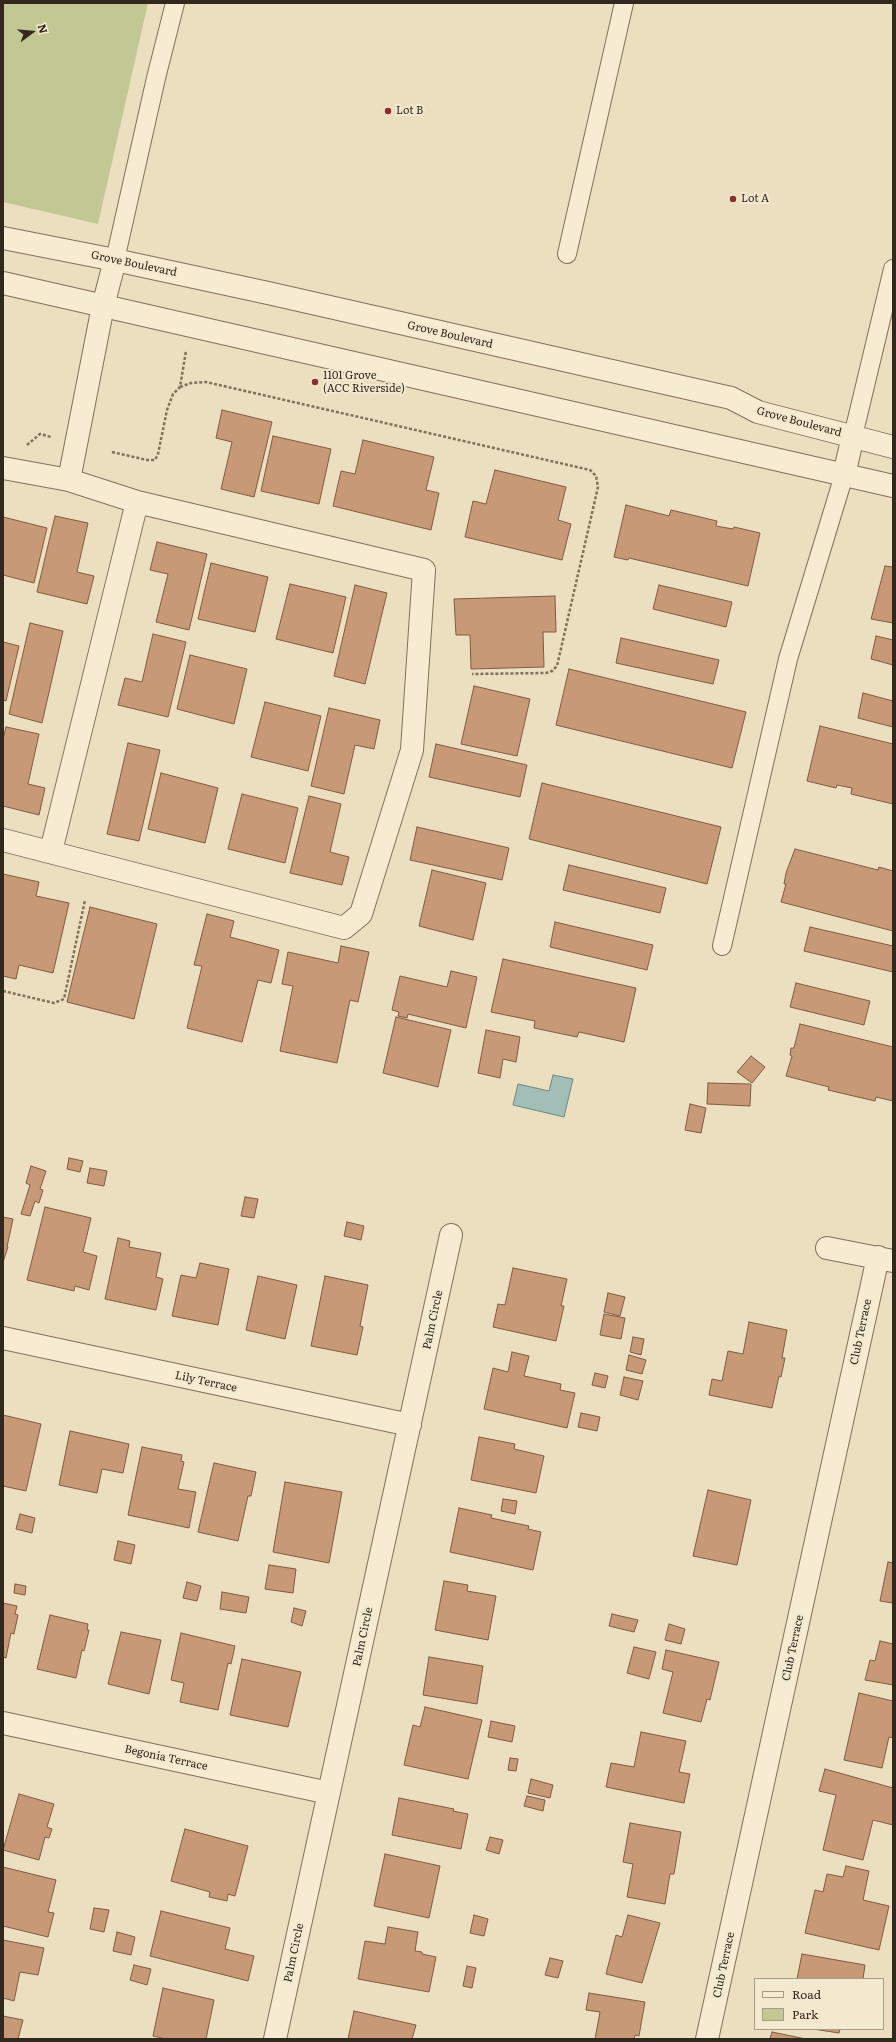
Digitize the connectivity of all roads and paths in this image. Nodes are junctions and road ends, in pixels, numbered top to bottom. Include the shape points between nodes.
1 (175, 3) edge
2 (624, 3) edge
3 (3, 238) edge
4 (567, 254) dead end
5 (115, 260) junction
6 (893, 269) edge
7 (3, 283) edge
8 (103, 306) junction
9 (186, 351) dead end
10 (180, 387) junction
11 (853, 436) junction
12 (56, 438) dead end
13 (24, 447) dead end
14 (893, 447) edge
15 (112, 452) dead end
16 (3, 468) edge
17 (844, 475) junction
18 (68, 480) junction
19 (893, 486) edge
20 (137, 502) junction
21 (472, 674) dead end
22 (3, 840) edge
23 (51, 851) junction
24 (85, 900) dead end
25 (722, 946) dead end
26 (3, 991) edge
27 (451, 1234) dead end
28 (827, 1248) dead end
29 (885, 1259) edge
30 (3, 1338) edge
31 (410, 1425) junction
32 (3, 1723) edge
33 (329, 1793) junction
34 (275, 2039) edge
35 (708, 2039) edge

1 - 5 lane
2 - 4 lane
3 - 5 street, Grove Boulevard
5 - 8 street
5 - 11 street, Grove Boulevard via 731,398 758,412
6 - 11 lane
7 - 8 street
8 - 17 street
8 - 18 street
9 - 10 path
10 - 15 path via 173,394 167,410 155,460
10 - 21 path via 206,382 590,470 596,476 598,487 556,666 552,672 546,673
11 - 14 street, Grove Boulevard
11 - 17 street
12 - 13 path via 40,434
16 - 18 street
17 - 19 street
17 - 25 lane via 788,660
18 - 20 street
20 - 23 street
20 - 23 street via 424,570 412,750 361,914 344,928
22 - 23 street
24 - 26 path via 64,999 54,1003
27 - 31 street, Palm Circle
28 - 29 street
29 - 35 street, Club Terrace
30 - 31 street, Lily Terrace
31 - 33 street, Palm Circle
32 - 33 street, Begonia Terrace
33 - 34 street, Palm Circle

